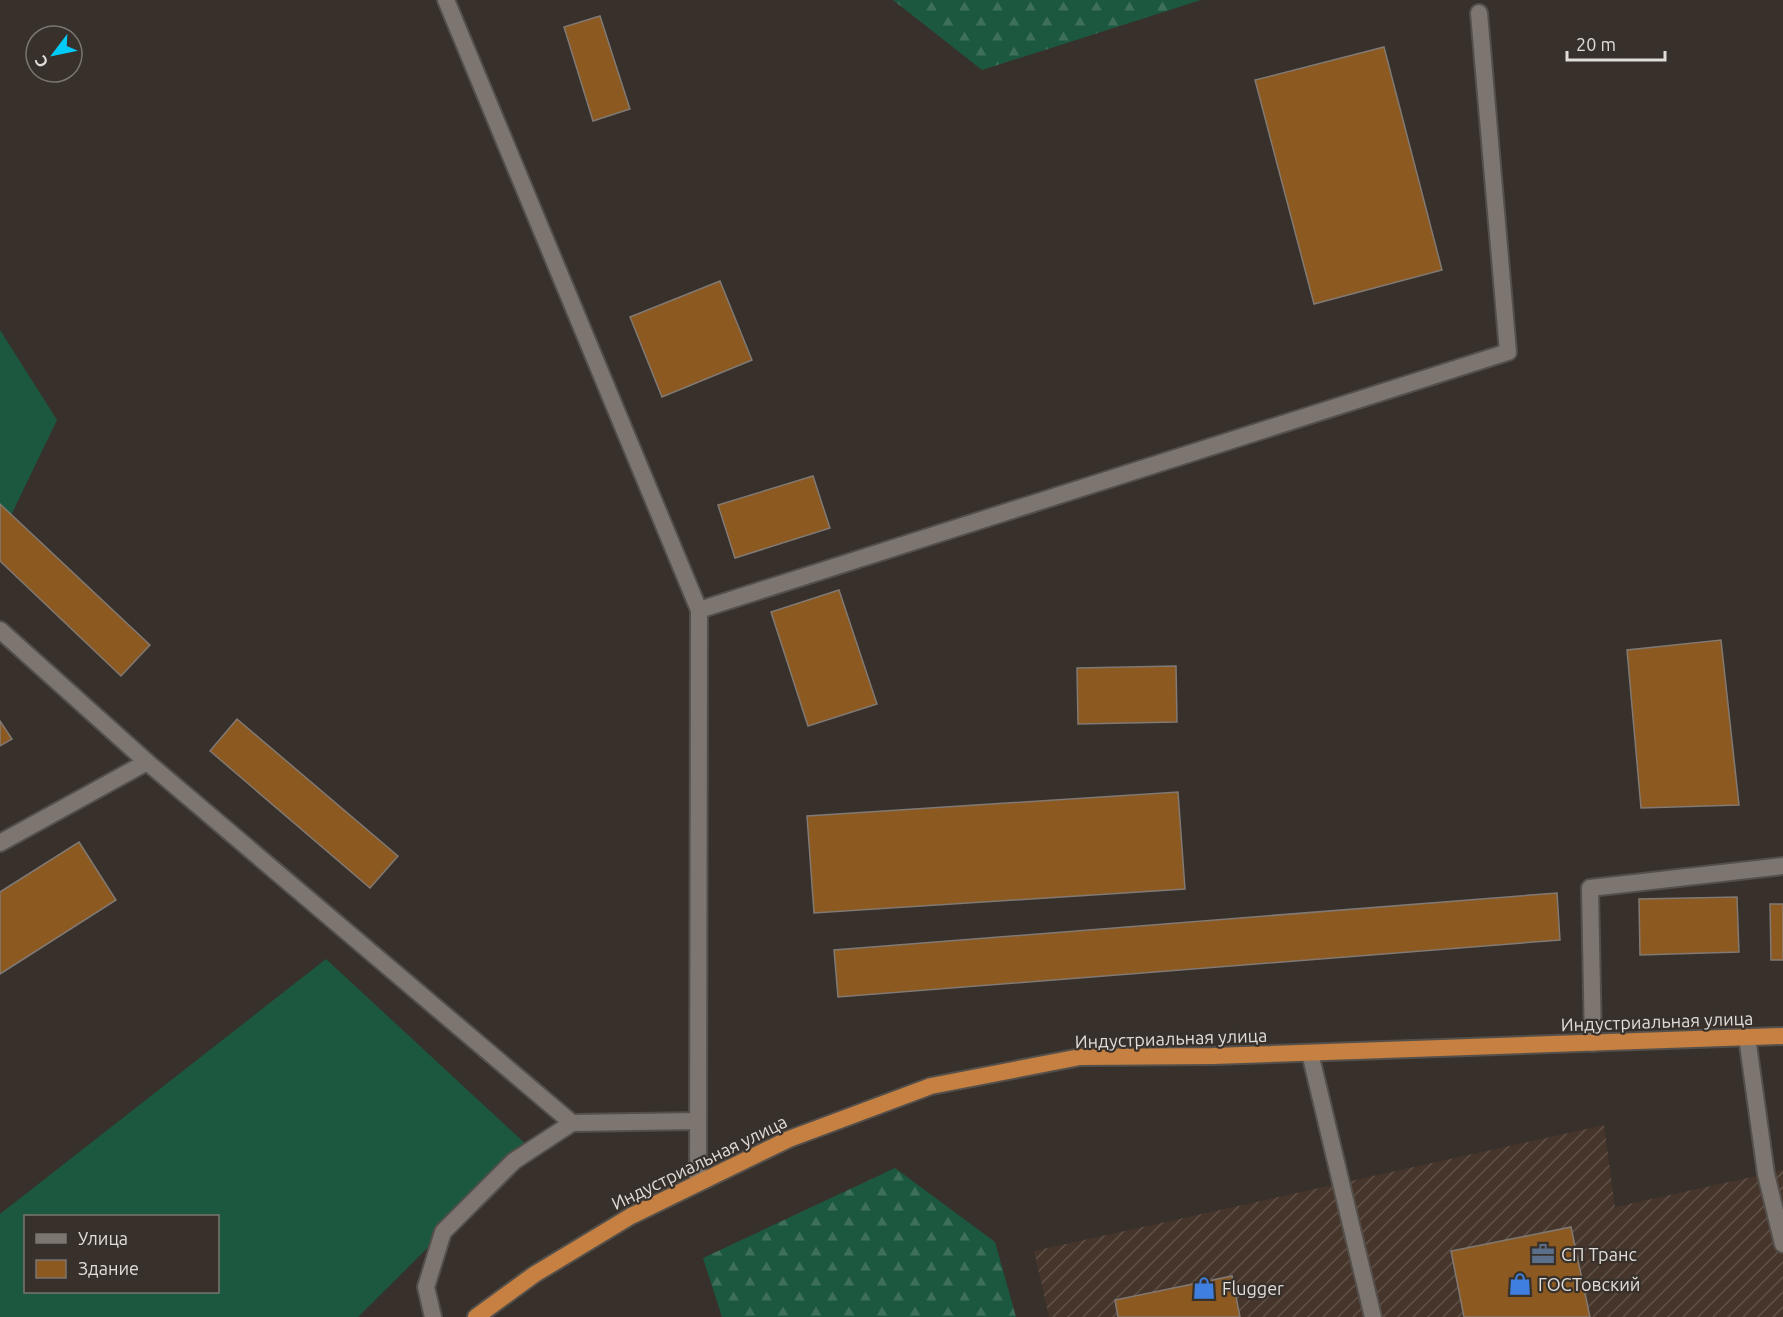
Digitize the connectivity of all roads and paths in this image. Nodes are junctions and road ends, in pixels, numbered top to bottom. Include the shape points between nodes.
1 (446, 0) edge
2 (1479, 13) dead end
3 (699, 610) junction
4 (0, 630) edge
5 (147, 762) junction
6 (0, 843) edge
7 (1783, 866) edge
8 (1783, 1036) edge
9 (1747, 1038) junction
10 (1593, 1043) junction
11 (1310, 1053) junction
12 (698, 1121) junction
13 (572, 1123) junction
14 (698, 1183) junction
15 (1783, 1244) edge
16 (433, 1317) edge
17 (476, 1317) edge
18 (1373, 1317) edge

1 - 3 street
2 - 3 street via 1508,352
3 - 12 street
4 - 5 street
5 - 6 street
5 - 13 street
7 - 10 street via 1590,888
8 - 9 highway, Индустриальная улица
9 - 10 highway, Индустриальная улица
9 - 15 street via 1766,1174
10 - 11 highway, Индустриальная улица
11 - 14 highway, Индустриальная улица via 1080,1057 931,1086 789,1139
11 - 18 street
12 - 13 street
12 - 14 street
13 - 16 street via 514,1161 443,1232 426,1287
14 - 17 highway, Индустриальная улица via 621,1221 535,1274

